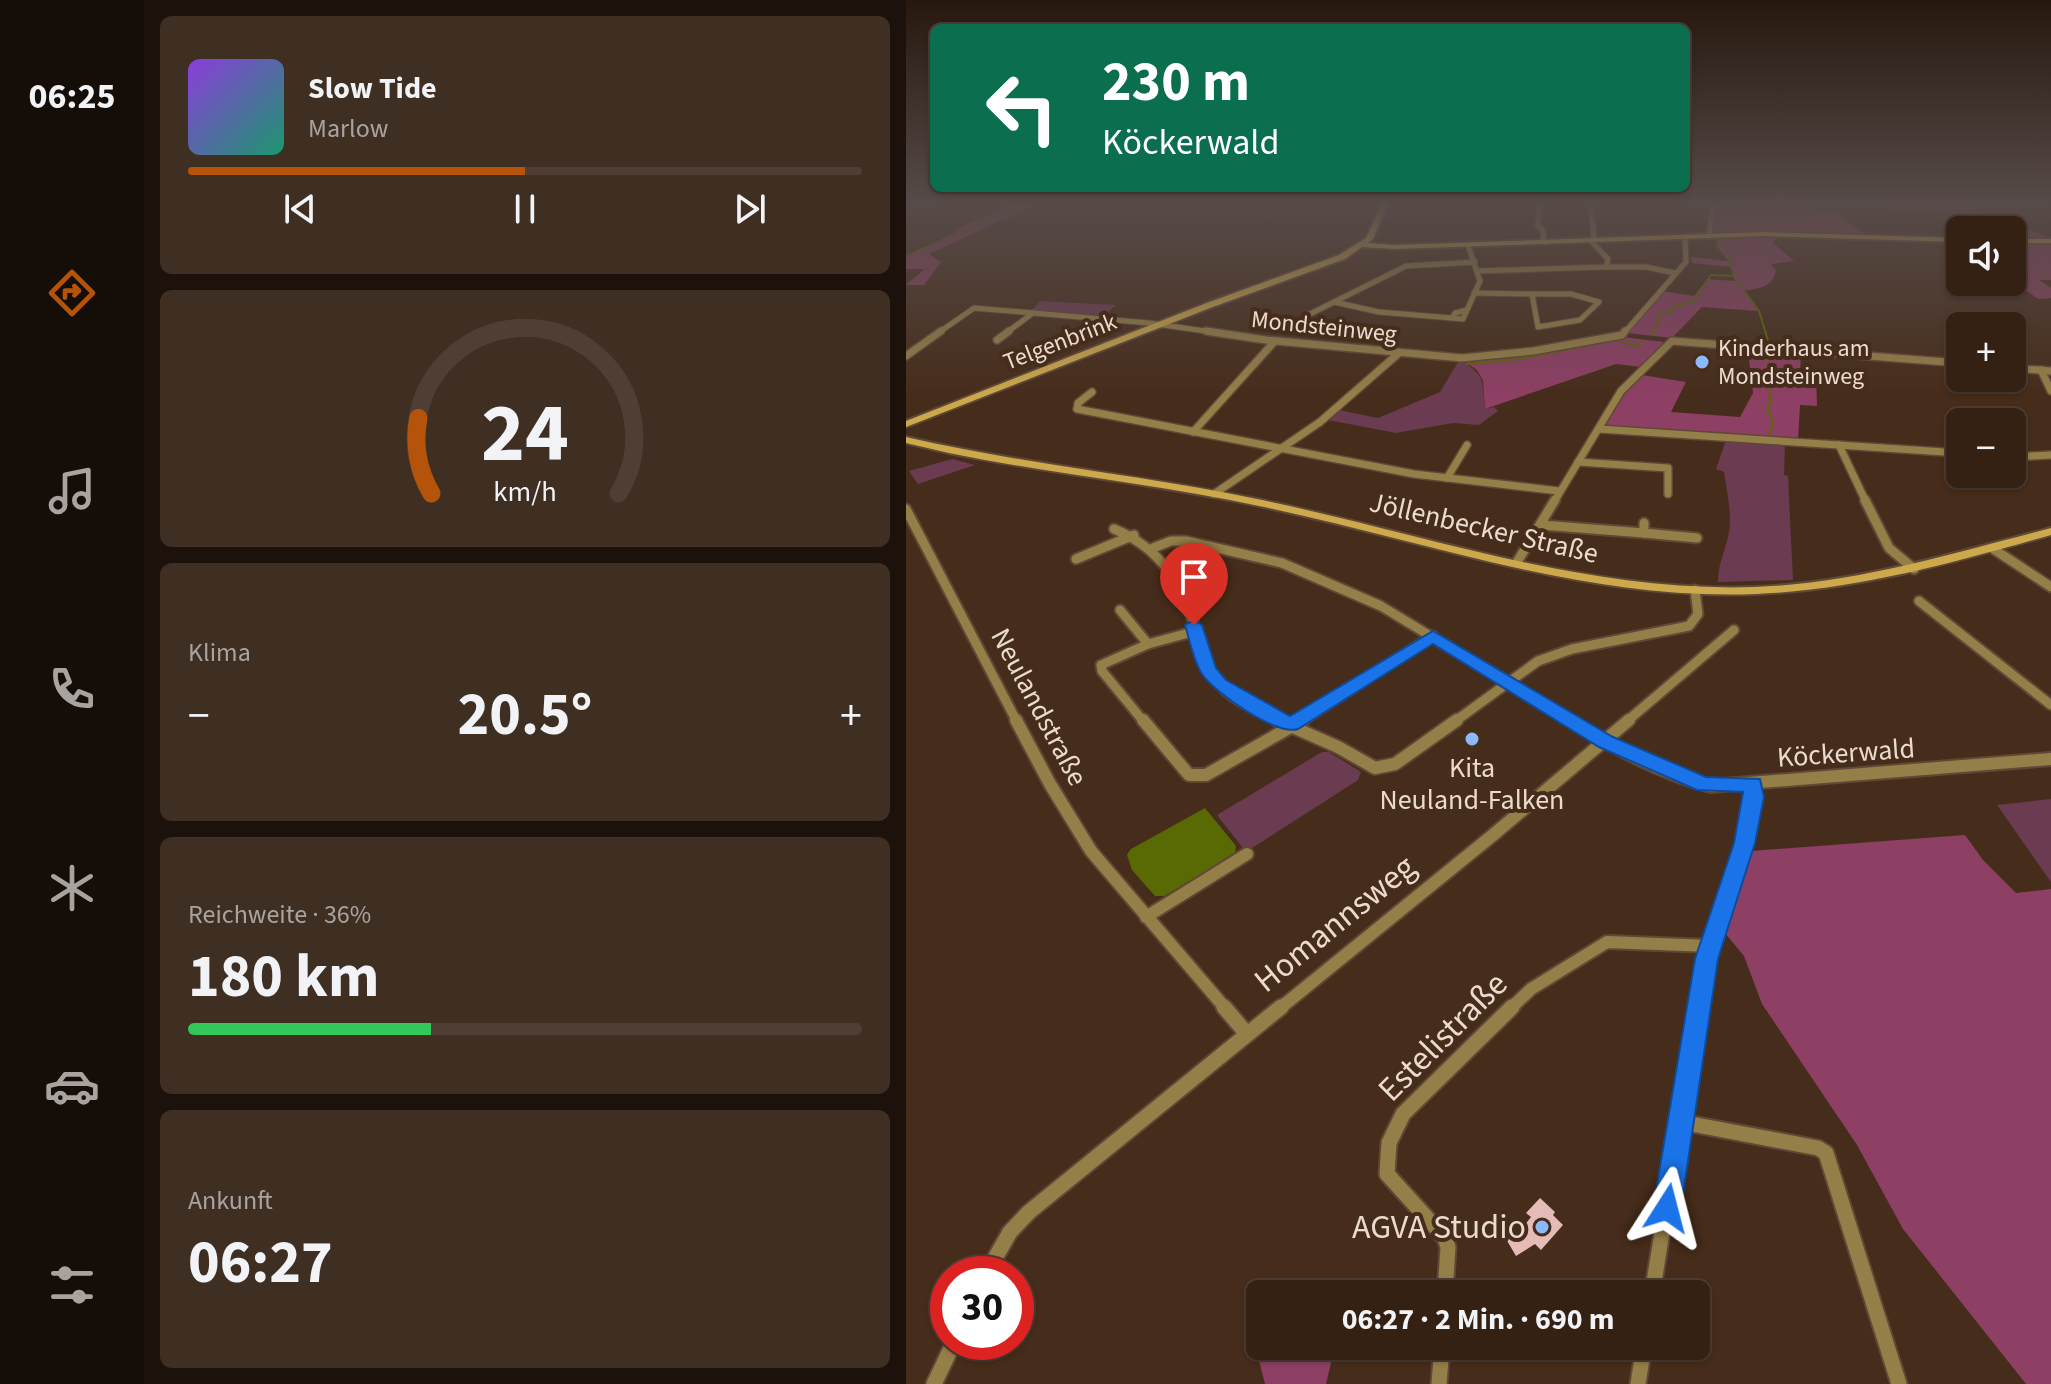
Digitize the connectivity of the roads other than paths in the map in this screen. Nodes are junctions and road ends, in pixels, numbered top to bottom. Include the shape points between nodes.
1 (1314, 268) edge
2 (1403, 268) edge
3 (1477, 268) edge
4 (1602, 268) edge
5 (1649, 268) edge
6 (1679, 268) edge
7 (1478, 271) junction
8 (1675, 273) junction
9 (1474, 293) junction
10 (1532, 294) junction
11 (1334, 302) junction
12 (1033, 313) junction
13 (1308, 315) dead end
14 (1159, 324) junction
15 (997, 340) dead end
16 (1275, 341) junction
17 (906, 347) edge
18 (918, 348) junction
19 (1399, 353) junction
20 (906, 356) edge
21 (1946, 362) edge
22 (2026, 369) edge
23 (2041, 370) junction
24 (2051, 371) edge
25 (2051, 391) edge
26 (1092, 392) dead end
27 (906, 424) edge
28 (1599, 429) junction
29 (1193, 432) junction
30 (906, 440) edge
31 (1467, 445) dead end
32 (1839, 445) junction
33 (1279, 448) junction
34 (1946, 452) edge
35 (2051, 455) edge
36 (2026, 456) edge
37 (1578, 462) junction
38 (1447, 478) junction
39 (1559, 491) junction
40 (1214, 494) junction
41 (1668, 494) dead end
42 (906, 509) edge
43 (1541, 525) junction
44 (1114, 529) dead end
45 (2051, 531) edge
46 (1134, 535) junction
47 (1697, 538) dead end
48 (1153, 548) junction
49 (1992, 548) junction
50 (1076, 559) dead end
51 (1517, 562) junction
52 (1914, 569) junction
53 (2051, 587) edge
54 (1695, 590) junction
55 (1919, 601) dead end
56 (1120, 610) dead end
57 (1734, 630) dead end
58 (1196, 631) junction
59 (1433, 636) junction
60 (1148, 644) junction
61 (1508, 681) junction
62 (2051, 705) edge
63 (1291, 725) junction
64 (1606, 742) junction
65 (2051, 759) edge
66 (1753, 784) junction
67 (1247, 854) dead end
68 (1146, 917) junction
69 (1710, 946) junction
70 (1247, 1034) junction
71 (1681, 1122) junction
72 (996, 1256) edge
73 (1446, 1280) edge
74 (1654, 1280) edge
75 (945, 1360) edge
76 (1441, 1360) edge
77 (1642, 1360) edge
78 (934, 1384) edge
79 (1439, 1384) edge
80 (1638, 1384) edge
81 (1899, 1384) edge

1 - 14 street, Telgenbrink
2 - 11 street
3 - 7 street
4 - 7 street
5 - 8 street
6 - 8 street
7 - 9 street
8 - 19 street, Mondsteinweg via 1622,335 1498,356
9 - 10 street
9 - 11 street via 1467,310 1452,318 1370,311
10 - 10 street via 1571,294 1599,302 1580,320 1538,327
11 - 13 street
12 - 14 street, Mondsteinweg
12 - 15 street
12 - 18 street, Mondsteinweg via 974,308
14 - 16 street, Mondsteinweg
14 - 27 street, Telgenbrink
16 - 19 street, Mondsteinweg
16 - 29 street
17 - 18 street
18 - 20 street
19 - 33 street via 1331,413
21 - 28 street via 1672,341 1621,391
22 - 23 street
23 - 24 street
23 - 25 street
26 - 29 street via 1077,409
28 - 32 street
28 - 37 street
29 - 33 street
30 - 40 street, Jöllenbecker Straße
31 - 38 street
32 - 34 street
32 - 52 street via 1889,548
33 - 38 street
33 - 40 street
35 - 36 street
37 - 39 street
37 - 41 street via 1668,468
38 - 39 street
39 - 43 street
40 - 51 street, Jöllenbecker Straße
42 - 68 street, Neulandstraße via 1050,784 1091,851
43 - 47 street via 1644,528
43 - 51 street
44 - 46 street
45 - 49 street, Jöllenbecker Straße
46 - 48 street
46 - 50 street
48 - 58 street via 1184,598
48 - 59 street, Köckerwald via 1186,541 1282,563 1381,606
49 - 52 street, Jöllenbecker Straße
49 - 53 street
51 - 54 street, Jöllenbecker Straße via 1635,585
52 - 54 street, Jöllenbecker Straße via 1803,586
54 - 61 street via 1698,614 1689,626 1557,653
55 - 62 street
56 - 60 street
57 - 64 street, Homannsweg
58 - 60 street
58 - 63 street via 1208,669 1219,684
59 - 61 street, Köckerwald
59 - 63 street
60 - 63 street via 1110,659 1101,665 1102,671 1189,775 1206,775
61 - 63 street via 1383,768 1364,765
61 - 64 street, Köckerwald
64 - 66 street, Köckerwald via 1704,785
64 - 70 street, Homannsweg
65 - 66 street, Köckerwald
66 - 69 street via 1744,843
67 - 68 street
68 - 70 street, Neulandstraße
69 - 71 street
69 - 73 street, Estelistraße via 1607,942 1531,989 1403,1114 1387,1152 1387,1174 1445,1238
70 - 72 street, Homannsweg via 1029,1212
71 - 74 street
71 - 81 street via 1826,1153
75 - 78 street
76 - 79 street
77 - 80 street

